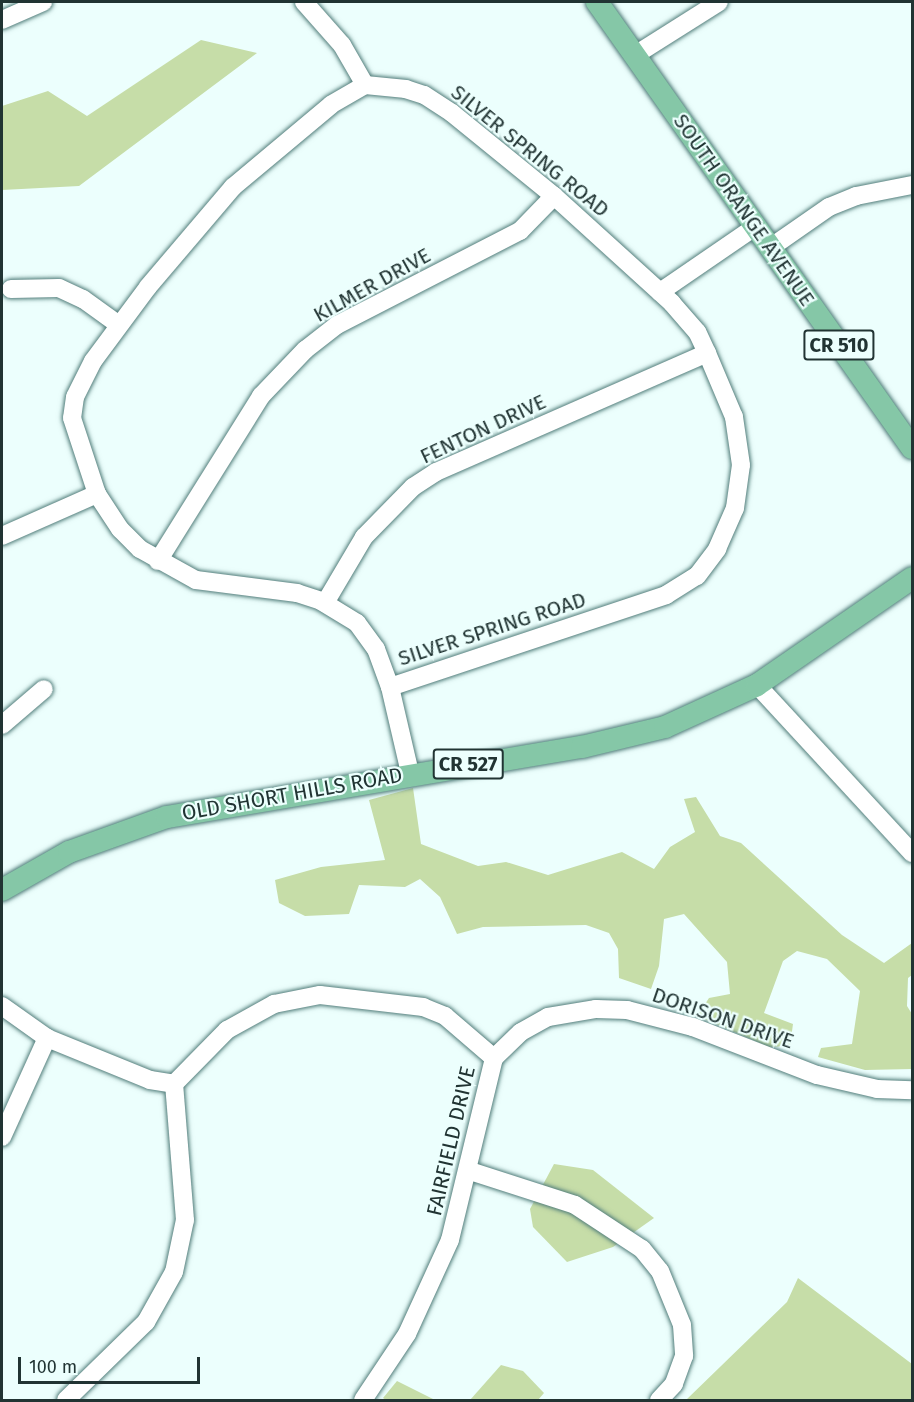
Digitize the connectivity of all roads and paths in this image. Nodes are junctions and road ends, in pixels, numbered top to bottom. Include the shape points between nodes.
1 (43, 2) edge
2 (304, 2) edge
3 (597, 2) edge
4 (719, 2) edge
5 (2, 20) edge
6 (635, 55) junction
7 (365, 85) junction
8 (912, 185) edge
9 (554, 196) junction
10 (755, 227) junction
11 (770, 248) junction
12 (11, 289) dead end
13 (660, 292) junction
14 (120, 325) junction
15 (707, 353) junction
16 (911, 443) edge
17 (97, 494) junction
18 (2, 536) edge
19 (158, 561) junction
20 (912, 578) edge
21 (325, 603) junction
22 (757, 685) junction
23 (390, 687) junction
24 (44, 689) dead end
25 (2, 725) edge
26 (410, 773) junction
27 (912, 853) edge
28 (2, 890) edge
29 (2, 1006) edge
30 (47, 1038) junction
31 (494, 1058) junction
32 (174, 1084) junction
33 (912, 1090) edge
34 (2, 1137) edge
35 (470, 1171) junction
36 (66, 1401) edge
37 (363, 1401) edge
38 (659, 1401) edge

1 - 5 street
2 - 7 street via 342,45
3 - 6 main road, SOUTH ORANGE AVENUE / CR 510
4 - 6 street
6 - 10 main road, SOUTH ORANGE AVENUE / CR 510
7 - 9 street, SILVER SPRING ROAD via 424,95
7 - 14 street, SILVER SPRING ROAD via 331,105 233,187
8 - 11 street via 856,196 830,207
9 - 13 street, SILVER SPRING ROAD
9 - 19 street, KILMER DRIVE via 519,231 337,325 305,350 261,396
10 - 11 main road, SOUTH ORANGE AVENUE / CR 510
10 - 13 street
11 - 16 main road, SOUTH ORANGE AVENUE / CR 510
12 - 14 street via 59,288 83,299
13 - 15 street, SILVER SPRING ROAD via 697,332
14 - 17 street, SILVER SPRING ROAD via 93,361 75,397 72,418
15 - 21 street, FENTON DRIVE via 436,472 412,487 364,537
15 - 23 street, SILVER SPRING ROAD via 734,417 741,465 735,508 717,549 697,576 666,595
17 - 18 street
17 - 19 street, SILVER SPRING ROAD via 120,528
19 - 21 street, SILVER SPRING ROAD via 196,580 297,593
20 - 22 main road, OLD SHORT HILLS ROAD / CR 527
21 - 23 street, SILVER SPRING ROAD via 357,623 376,649
22 - 26 main road, OLD SHORT HILLS ROAD / CR 527 via 694,717 631,738
22 - 27 street
23 - 26 street, SILVER SPRING ROAD
24 - 25 street
26 - 28 main road, OLD SHORT HILLS ROAD / CR 527 via 167,817 69,852
29 - 30 street
30 - 32 street via 150,1080
30 - 34 street
31 - 32 street, FAIRFIELD DRIVE via 445,1016 423,1007 320,995 274,1004 235,1025
31 - 33 street, DORISON DRIVE via 521,1032 548,1017 586,1010 627,1010 693,1027 817,1075 877,1089
31 - 35 street, FAIRFIELD DRIVE
32 - 36 street via 185,1220 174,1272 146,1322
35 - 37 street, FAIRFIELD DRIVE via 450,1240 417,1315
35 - 38 street via 575,1205 642,1249 660,1271 682,1325 684,1356 674,1384

